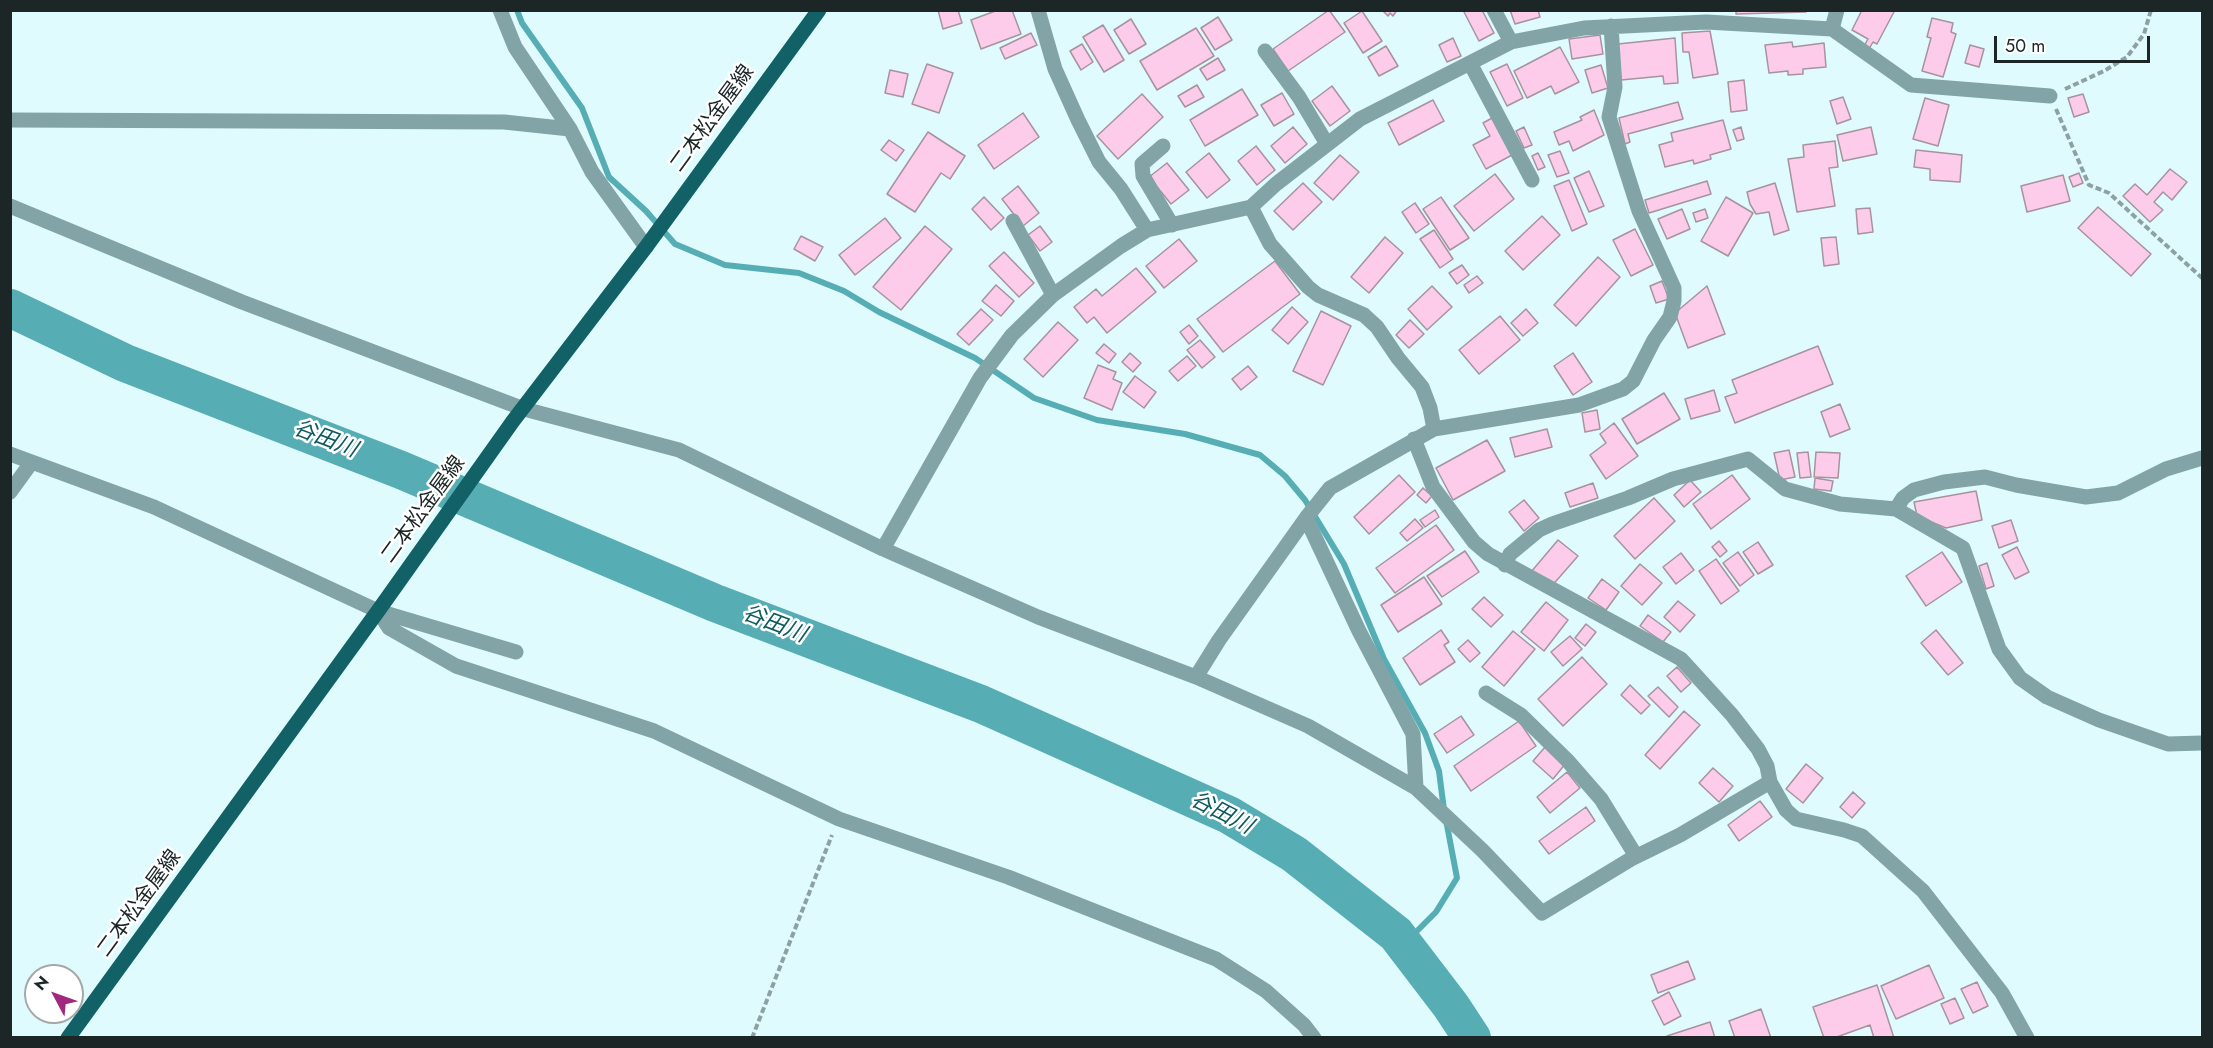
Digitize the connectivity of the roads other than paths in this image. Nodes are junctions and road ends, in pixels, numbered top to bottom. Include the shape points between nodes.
1 (500, 10) edge
2 (819, 10) edge
3 (1038, 10) edge
4 (1494, 10) edge
5 (1838, 10) edge
6 (1647, 18) edge
7 (1611, 26) junction
8 (1832, 29) junction
9 (1511, 42) junction
10 (1265, 51) dead end
11 (1470, 63) junction
12 (2050, 96) road end
13 (10, 120) edge
14 (570, 129) junction
15 (1327, 144) junction
16 (1163, 146) dead end
17 (1532, 180) dead end
18 (10, 206) edge
19 (1251, 207) junction
20 (1013, 221) dead end
21 (1172, 225) junction
22 (1147, 230) junction
23 (646, 247) junction
24 (1053, 295) junction
25 (524, 409) junction
26 (1434, 429) junction
27 (1414, 439) junction
28 (10, 454) edge
29 (2202, 458) edge
30 (31, 463) junction
31 (10, 492) edge
32 (1896, 509) junction
33 (1306, 518) junction
34 (883, 549) junction
35 (1504, 565) junction
36 (378, 611) junction
37 (516, 652) dead end
38 (1196, 677) junction
39 (1486, 693) dead end
40 (2202, 743) edge
41 (1770, 782) junction
42 (1416, 788) junction
43 (1636, 856) junction
44 (68, 1038) edge
45 (1314, 1038) edge
46 (2027, 1038) edge

1 - 14 street via 515,47
2 - 23 main road, 二本松金屋線
3 - 22 street via 1055,69 1078,120 1099,162
4 - 9 street
5 - 8 street
6 - 7 street
6 - 8 street
7 - 9 street
7 - 26 street via 1615,87 1609,117 1639,211 1674,288 1670,317 1633,381 1623,389 1579,405
8 - 12 street via 1911,85
9 - 11 street
10 - 15 street
11 - 15 street via 1360,119
11 - 17 street
13 - 14 street via 504,122
14 - 23 street via 592,172
15 - 19 street
16 - 21 street via 1142,164 1143,176
18 - 25 street via 242,302
19 - 21 street
19 - 26 street via 1270,244 1308,287 1364,315 1377,327 1422,387
20 - 24 street
21 - 22 street
22 - 24 street
23 - 25 main road, 二本松金屋線
24 - 34 street via 1012,335 980,378
25 - 34 street via 679,450
25 - 36 main road, 二本松金屋線
26 - 27 street
27 - 33 street via 1330,488
27 - 35 street via 1433,487 1451,513 1474,542
28 - 30 street
29 - 32 street via 2166,469 2118,493 2086,497 1985,477 1914,490
30 - 31 street
30 - 36 street via 154,507
32 - 35 street via 1840,504 1785,489 1748,459 1673,479 1552,524 1539,530
32 - 40 street via 1963,548 2000,650 2020,678 2047,697 2099,720 2168,744
33 - 38 street
33 - 42 street via 1359,632 1413,734
34 - 38 street via 1038,617
35 - 41 street via 1681,659 1758,749
36 - 37 street
36 - 44 main road, 二本松金屋線
36 - 45 street via 389,628 456,666 654,731 839,819 1008,877 1216,959 1266,991
38 - 42 street via 1308,726
39 - 43 street via 1521,715 1567,760 1600,799
41 - 43 street via 1680,836
41 - 46 street via 1786,810 1796,819 1862,836 1923,891 2002,993
42 - 43 street via 1542,913

